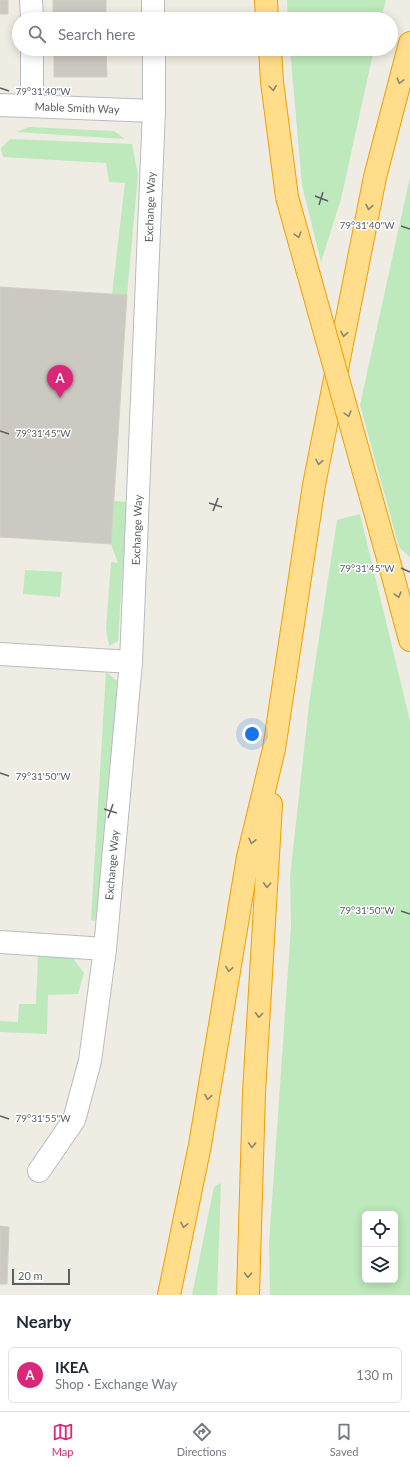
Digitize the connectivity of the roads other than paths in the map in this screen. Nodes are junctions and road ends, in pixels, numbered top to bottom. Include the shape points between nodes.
1 (32, 0) edge
2 (154, 0) edge
3 (266, 0) edge
4 (32, 12) edge
5 (154, 12) edge
6 (267, 12) edge
7 (410, 43) edge
8 (32, 56) edge
9 (154, 56) edge
10 (270, 56) edge
11 (0, 105) edge
12 (32, 106) junction
13 (154, 111) junction
14 (410, 640) edge
15 (0, 654) edge
16 (132, 662) junction
17 (274, 748) junction
18 (0, 942) edge
19 (105, 949) junction
20 (39, 1171) dead end
21 (169, 1295) edge
22 (248, 1295) edge

1 - 4 street
2 - 5 street
3 - 6 highway
7 -> 17 highway via 375,177 314,486
8 - 12 street
9 - 13 street, Exchange Way
10 -> 14 highway, bridge via 287,197
11 - 12 street, Mable Smith Way
12 - 13 street, Mable Smith Way
13 - 16 street, Exchange Way
15 - 16 street
16 - 19 street, Exchange Way
17 -> 21 highway via 248,858 200,1145
17 -> 22 highway via 254,1093
18 - 19 street
19 - 20 street, Exchange Way via 90,1060 74,1120

